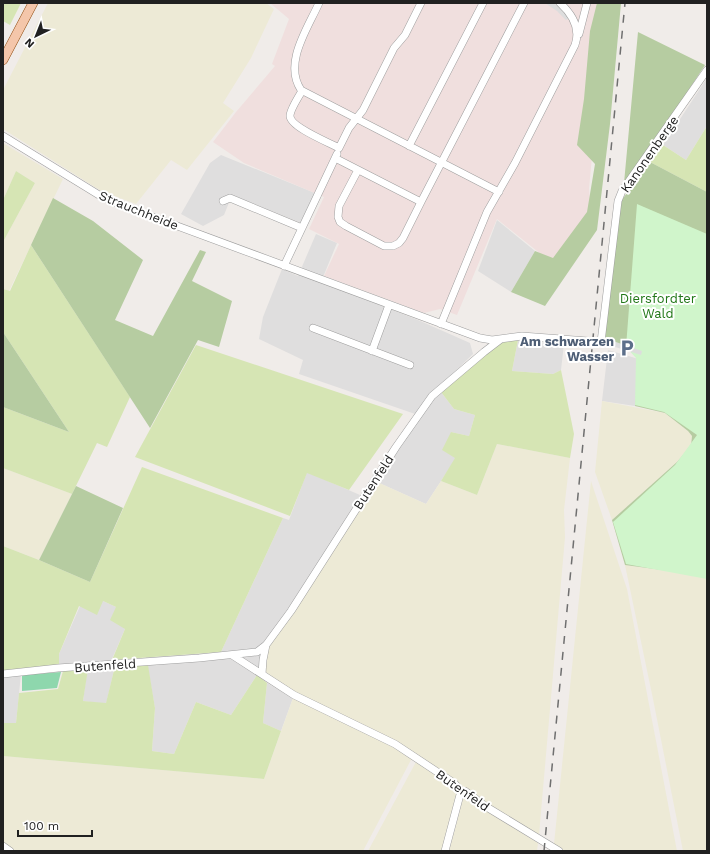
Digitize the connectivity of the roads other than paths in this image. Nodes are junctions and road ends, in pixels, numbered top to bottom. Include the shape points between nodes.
1 (32, 3) edge
2 (319, 3) edge
3 (421, 3) edge
4 (483, 3) edge
5 (524, 3) edge
6 (560, 3) edge
7 (587, 3) edge
8 (578, 37) junction
9 (3, 60) edge
10 (707, 70) edge
11 (302, 91) junction
12 (356, 119) junction
13 (3, 136) edge
14 (409, 146) junction
15 (339, 148) junction
16 (335, 158) junction
17 (441, 163) junction
18 (358, 170) junction
19 (499, 192) junction
20 (223, 201) dead end
21 (421, 202) junction
22 (302, 228) junction
23 (284, 266) junction
24 (390, 305) junction
25 (441, 324) junction
26 (313, 328) dead end
27 (480, 338) junction
28 (501, 339) junction
29 (601, 342) joint
30 (372, 351) junction
31 (484, 352) junction
32 (410, 365) dead end
33 (266, 645) junction
34 (232, 655) junction
35 (3, 674) edge
36 (262, 674) junction
37 (461, 791) junction
38 (3, 846) edge
39 (10, 851) edge
40 (446, 851) edge
41 (559, 851) edge

1 - 9 main road
2 - 11 street via 294,60 295,76
3 - 12 street
4 - 14 street
5 - 17 street
6 - 8 street via 574,21
7 - 8 street
8 - 19 street
10 - 29 street, Kanonenberge via 622,191 618,201
11 - 12 street
11 - 15 street via 290,114 291,121
12 - 14 street
12 - 15 street
13 - 23 street, Strauchheide via 99,195
14 - 17 street
15 - 16 street
16 - 18 street
16 - 22 street
17 - 19 street
17 - 21 street
18 - 21 street
18 - 21 street via 339,206 337,213 340,222 384,246 399,243
19 - 25 street via 487,212
20 - 22 street via 230,198
22 - 23 street
23 - 24 street, Strauchheide
24 - 25 street, Strauchheide
24 - 30 street
25 - 27 street, Strauchheide
26 - 30 street
27 - 28 street, Strauchheide
27 - 31 street
28 - 29 street, Strauchheide via 522,336
28 - 31 street, Butenfeld
30 - 32 street
31 - 33 street, Butenfeld via 432,396
33 - 34 street, Butenfeld via 257,652
33 - 36 street, Butenfeld
34 - 35 street, Butenfeld
34 - 36 street, Butenfeld
36 - 37 street, Butenfeld via 294,695 396,744 454,783
37 - 40 street
37 - 41 street, Butenfeld
38 - 39 street

